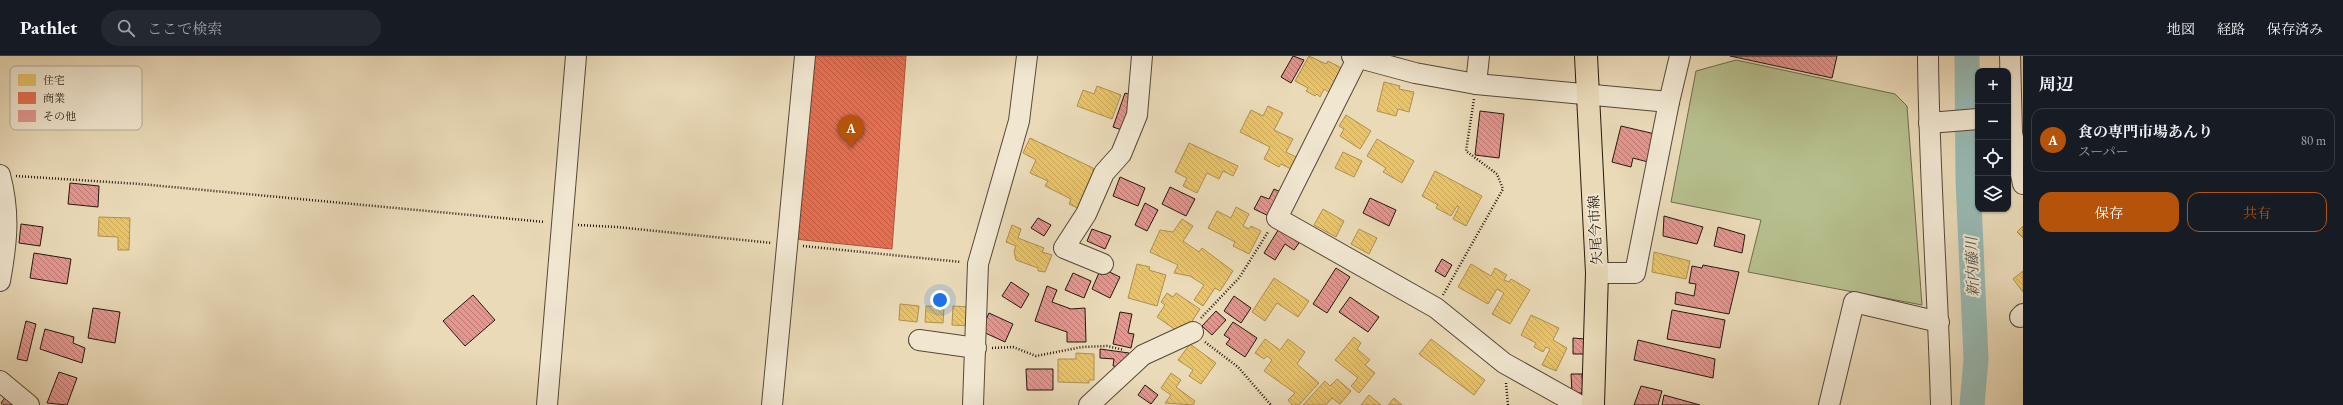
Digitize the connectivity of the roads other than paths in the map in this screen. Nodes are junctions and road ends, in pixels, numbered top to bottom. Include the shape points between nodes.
1 (576, 56) edge
2 (805, 56) edge
3 (1027, 56) edge
4 (1142, 56) edge
5 (1479, 56) edge
6 (1586, 56) edge
7 (1680, 56) edge
8 (1928, 56) edge
9 (2010, 56) edge
10 (1355, 57) edge
11 (1476, 84) junction
12 (1588, 95) junction
13 (1669, 102) junction
14 (2010, 104) edge
15 (1975, 119) edge
16 (1932, 123) junction
17 (2011, 124) edge
18 (4, 175) edge
19 (2023, 184) edge
20 (1103, 264) dead end
21 (1597, 273) junction
22 (0, 281) edge
23 (1939, 322) junction
24 (1193, 332) road end
25 (919, 340) dead end
26 (976, 348) junction
27 (0, 381) edge
28 (29, 405) edge
29 (548, 405) edge
30 (772, 405) edge
31 (973, 405) edge
32 (1089, 405) edge
33 (1579, 405) edge
34 (1593, 405) edge
35 (1829, 405) edge
36 (1941, 405) edge

1 - 29 street
2 - 30 street
3 - 26 street via 1019,121 978,264
4 - 20 street via 1137,115 1121,154 1104,173 1086,214 1064,248
5 - 11 street
6 - 12 main road, 矢尾今市線
7 - 13 street
8 - 16 street
9 - 14 street
10 - 11 street via 1415,73
10 - 33 street via 1277,218 1436,308 1504,363
11 - 12 street
12 - 13 street
12 - 21 main road, 矢尾今市線
13 - 21 street via 1635,273
15 - 16 street
16 - 23 street
17 - 19 street
18 - 22 street via 8,236
21 - 34 main road, 矢尾今市線
23 - 35 street via 1854,302
23 - 36 street
24 - 32 street via 1143,355
25 - 26 street
26 - 31 street
27 - 28 street

